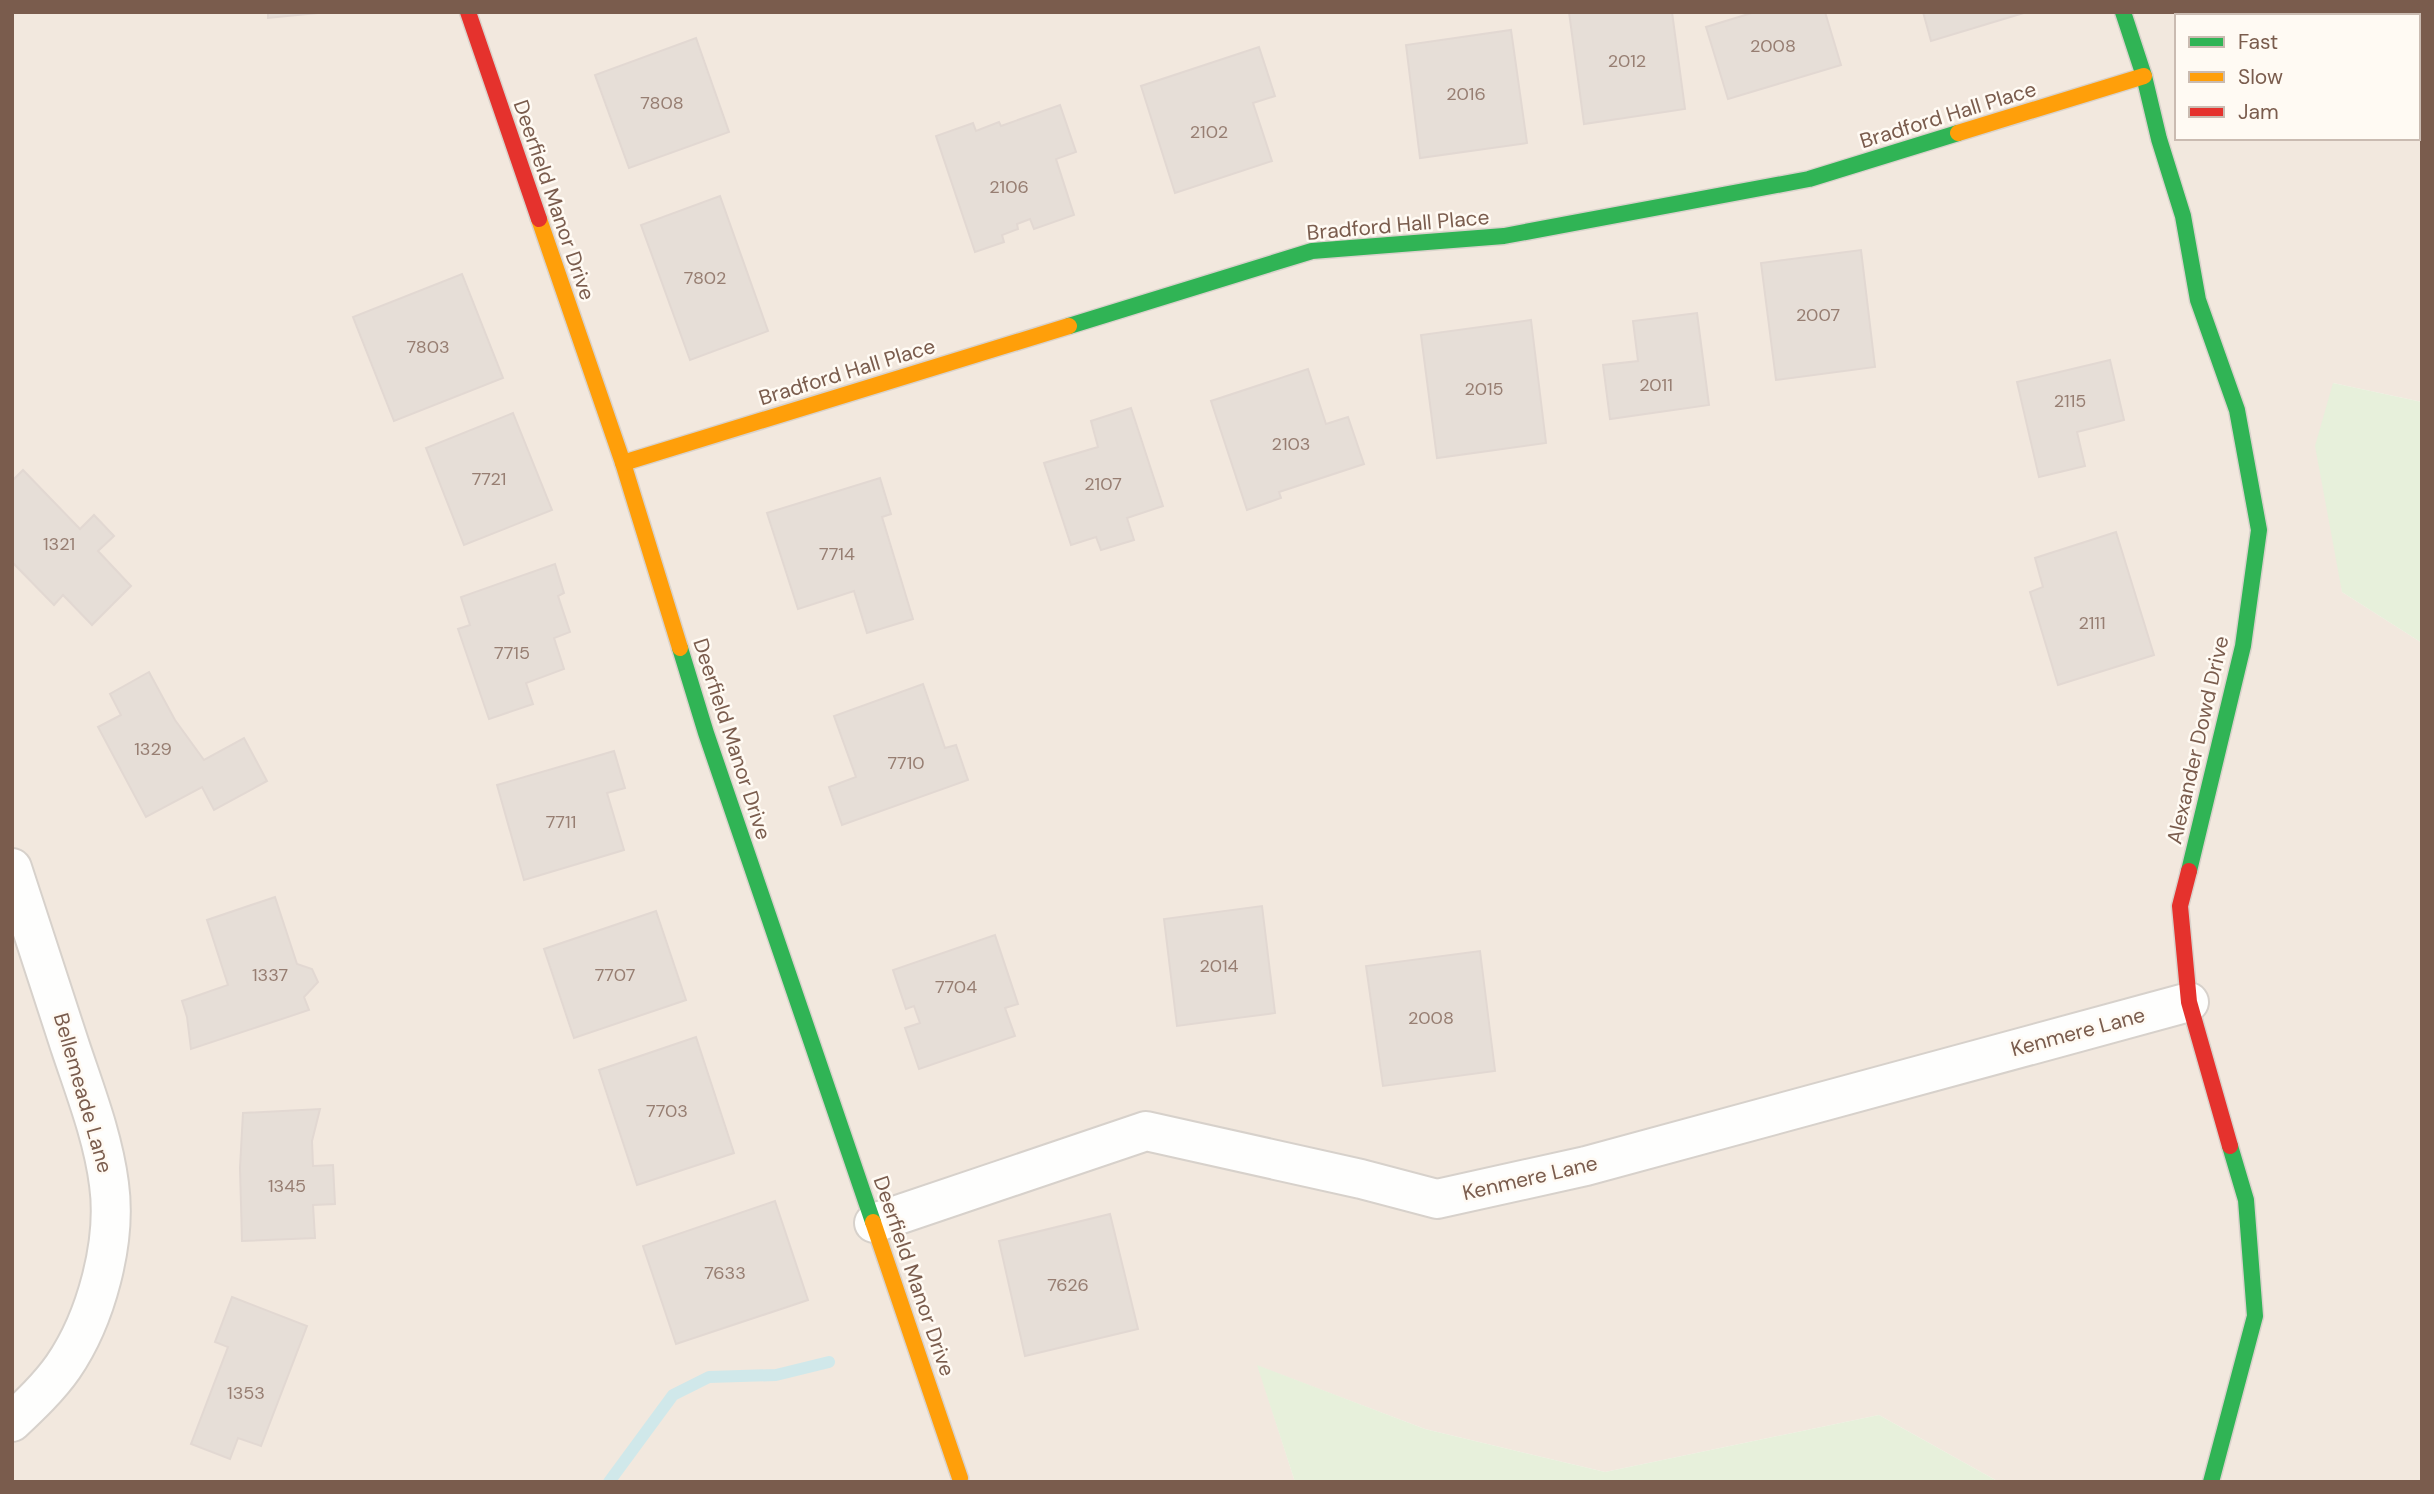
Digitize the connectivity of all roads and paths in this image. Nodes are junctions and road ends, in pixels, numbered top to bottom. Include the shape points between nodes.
1 (468, 12) edge
2 (2123, 12) edge
3 (2144, 76) junction
4 (623, 463) junction
5 (12, 868) edge
6 (2189, 1002) junction
7 (874, 1223) junction
8 (12, 1422) edge
9 (960, 1478) dead end
10 (2211, 1482) edge

1 - 4 street, Deerfield Manor Drive
2 - 3 street, Alexander Dowd Drive
3 - 4 street, Bradford Hall Place via 1809,179 1504,236 1311,251
3 - 6 street, Alexander Dowd Drive via 2183,216 2199,300 2236,410 2259,530 2243,646 2180,906
4 - 7 street, Deerfield Manor Drive via 706,733
5 - 8 street, Bellemeade Lane via 99,1133 110,1186 109,1241 89,1317 63,1367
6 - 7 street, Kenmere Lane via 1586,1166 1437,1199 1146,1131
6 - 10 street, Alexander Dowd Drive via 2246,1200 2255,1316
7 - 9 street, Deerfield Manor Drive

